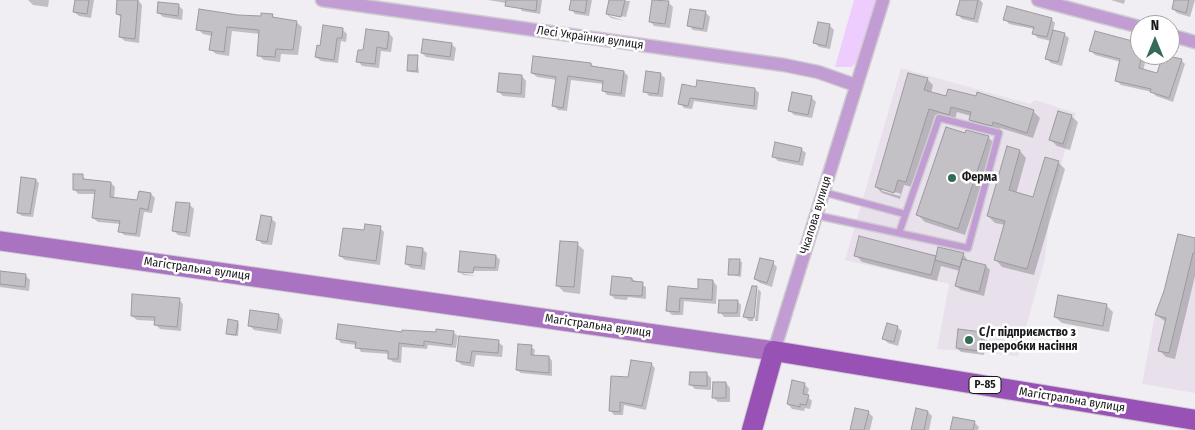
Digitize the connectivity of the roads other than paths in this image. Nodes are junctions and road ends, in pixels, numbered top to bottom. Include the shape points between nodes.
1 (322, 0) edge
2 (883, 0) edge
3 (1038, 0) edge
4 (1130, 24) edge
5 (1180, 38) edge
6 (1195, 42) edge
7 (855, 84) junction
8 (822, 192) junction
9 (905, 214) junction
10 (816, 216) junction
11 (899, 233) junction
12 (0, 241) edge
13 (774, 351) junction
14 (1195, 420) edge
15 (752, 430) edge

1 - 7 street, Лесі Українки вулиця via 784,65
2 - 7 street, Чкалова вулиця
3 - 4 street
5 - 6 street
7 - 8 street, Чкалова вулиця
8 - 9 lane
8 - 10 street, Чкалова вулиця
9 - 11 lane
9 - 11 lane via 939,118 999,133 968,248
10 - 11 lane
10 - 13 street, Чкалова вулиця
12 - 13 main road, Магістральна вулиця
13 - 14 main road, Магістральна вулиця / Р-85
13 - 15 main road, Чкалова вулиця

